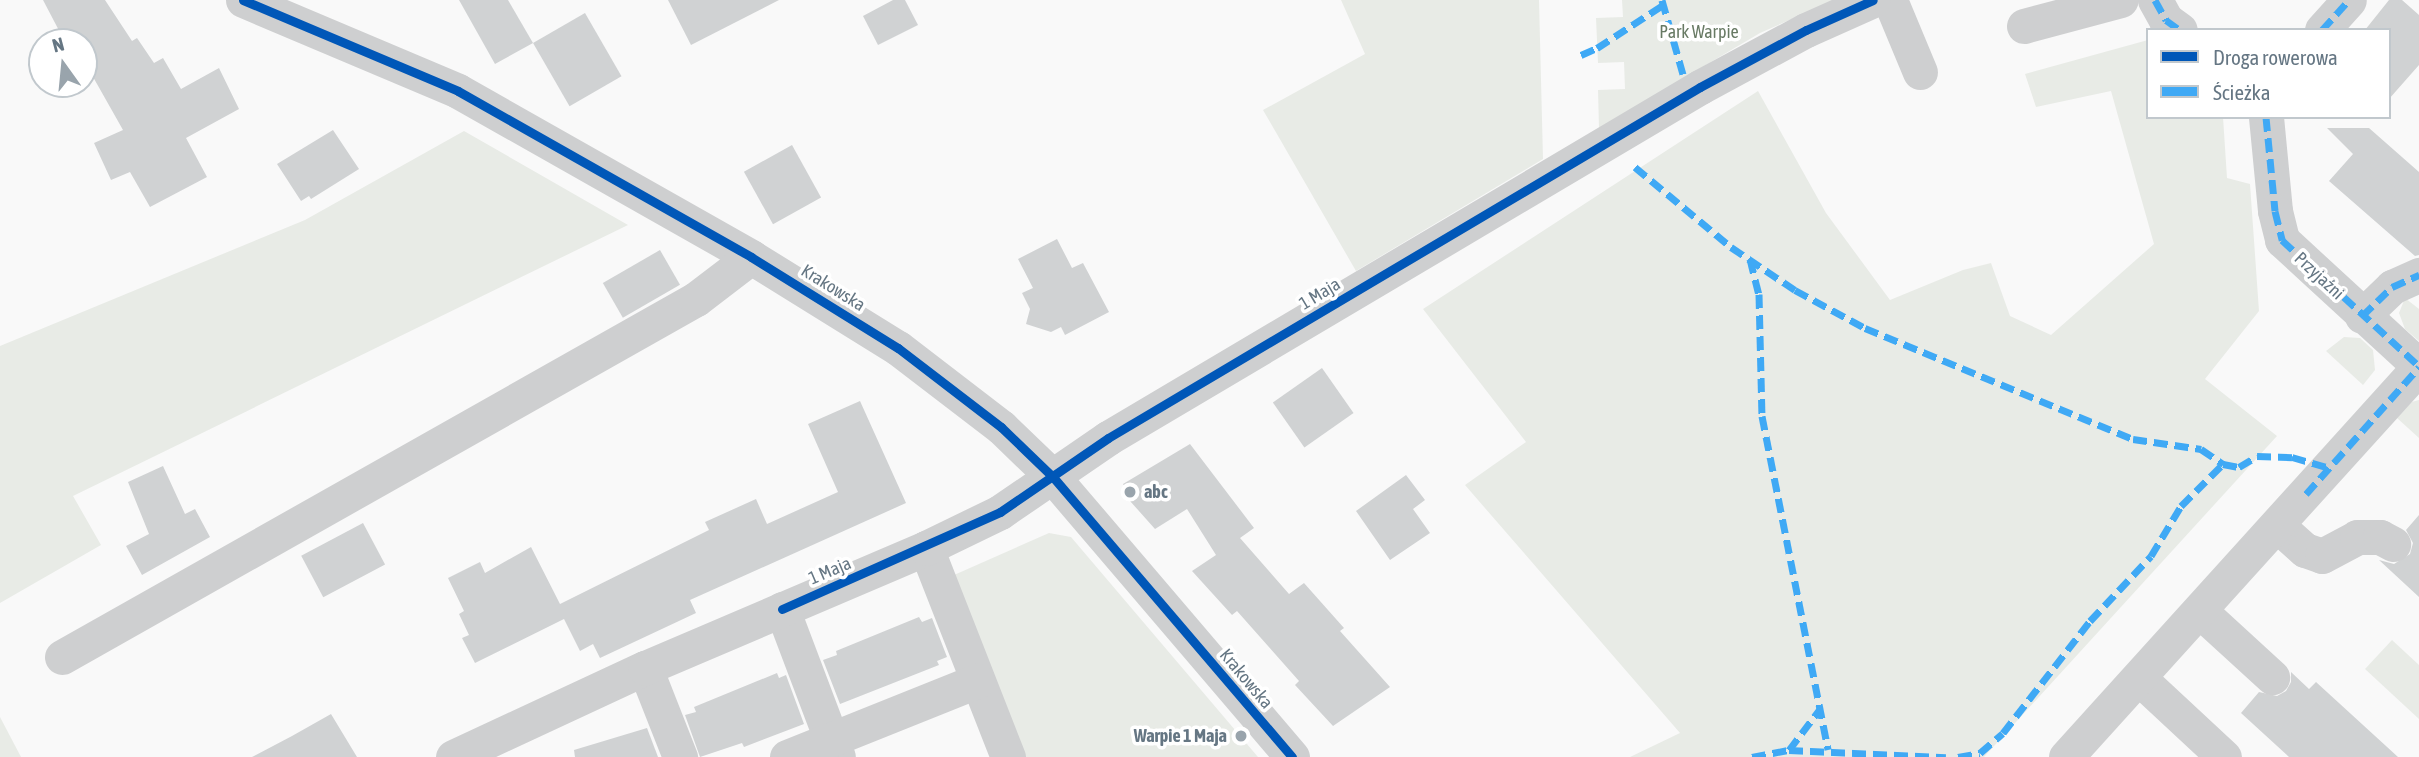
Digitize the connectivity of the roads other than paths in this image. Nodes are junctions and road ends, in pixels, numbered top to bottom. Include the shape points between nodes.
1 (243, 0) edge
2 (1873, 0) edge
3 (1890, 0) edge
4 (2121, 0) edge
5 (2155, 0) edge
6 (2349, 0) edge
7 (2024, 26) dead end
8 (2176, 28) edge
9 (2324, 28) edge
10 (1920, 72) dead end
11 (2266, 119) edge
12 (751, 257) junction
13 (2419, 275) edge
14 (2362, 316) junction
15 (2419, 366) edge
16 (1053, 477) junction
17 (2278, 526) junction
18 (2393, 544) dead end
19 (926, 548) junction
20 (782, 609) junction
21 (2200, 611) junction
22 (62, 657) dead end
23 (645, 668) junction
24 (2272, 677) dead end
25 (2139, 678) junction
26 (977, 681) junction
27 (519, 743) edge
28 (835, 748) edge
29 (453, 757) edge
30 (680, 757) edge
31 (787, 757) edge
32 (1007, 757) edge
33 (1292, 757) edge
34 (2066, 757) edge
35 (2224, 757) edge

1 - 12 street, Krakowska via 458,91
2 - 16 street, 1 Maja via 1700,87 1108,438
3 - 10 street
4 - 7 street
5 - 8 street
6 - 9 street
11 - 14 street, Przyjaźni via 2274,211 2282,240
12 - 16 street, Krakowska via 898,348 1001,427
12 - 22 street via 696,299
13 - 14 street via 2392,287
14 - 15 street, Przyjaźni
15 - 17 street
16 - 19 street, 1 Maja via 1000,512
16 - 33 street, Krakowska
17 - 18 street via 2305,550 2322,556 2357,537 2380,537
17 - 21 street
19 - 20 street, 1 Maja
19 - 26 street
20 - 23 street, 1 Maja
20 - 28 street
21 - 24 street
21 - 25 street
23 - 27 street, 1 Maja
23 - 30 street
25 - 34 street
25 - 35 street
26 - 28 street
26 - 32 street
27 - 29 street, 1 Maja
28 - 31 street

